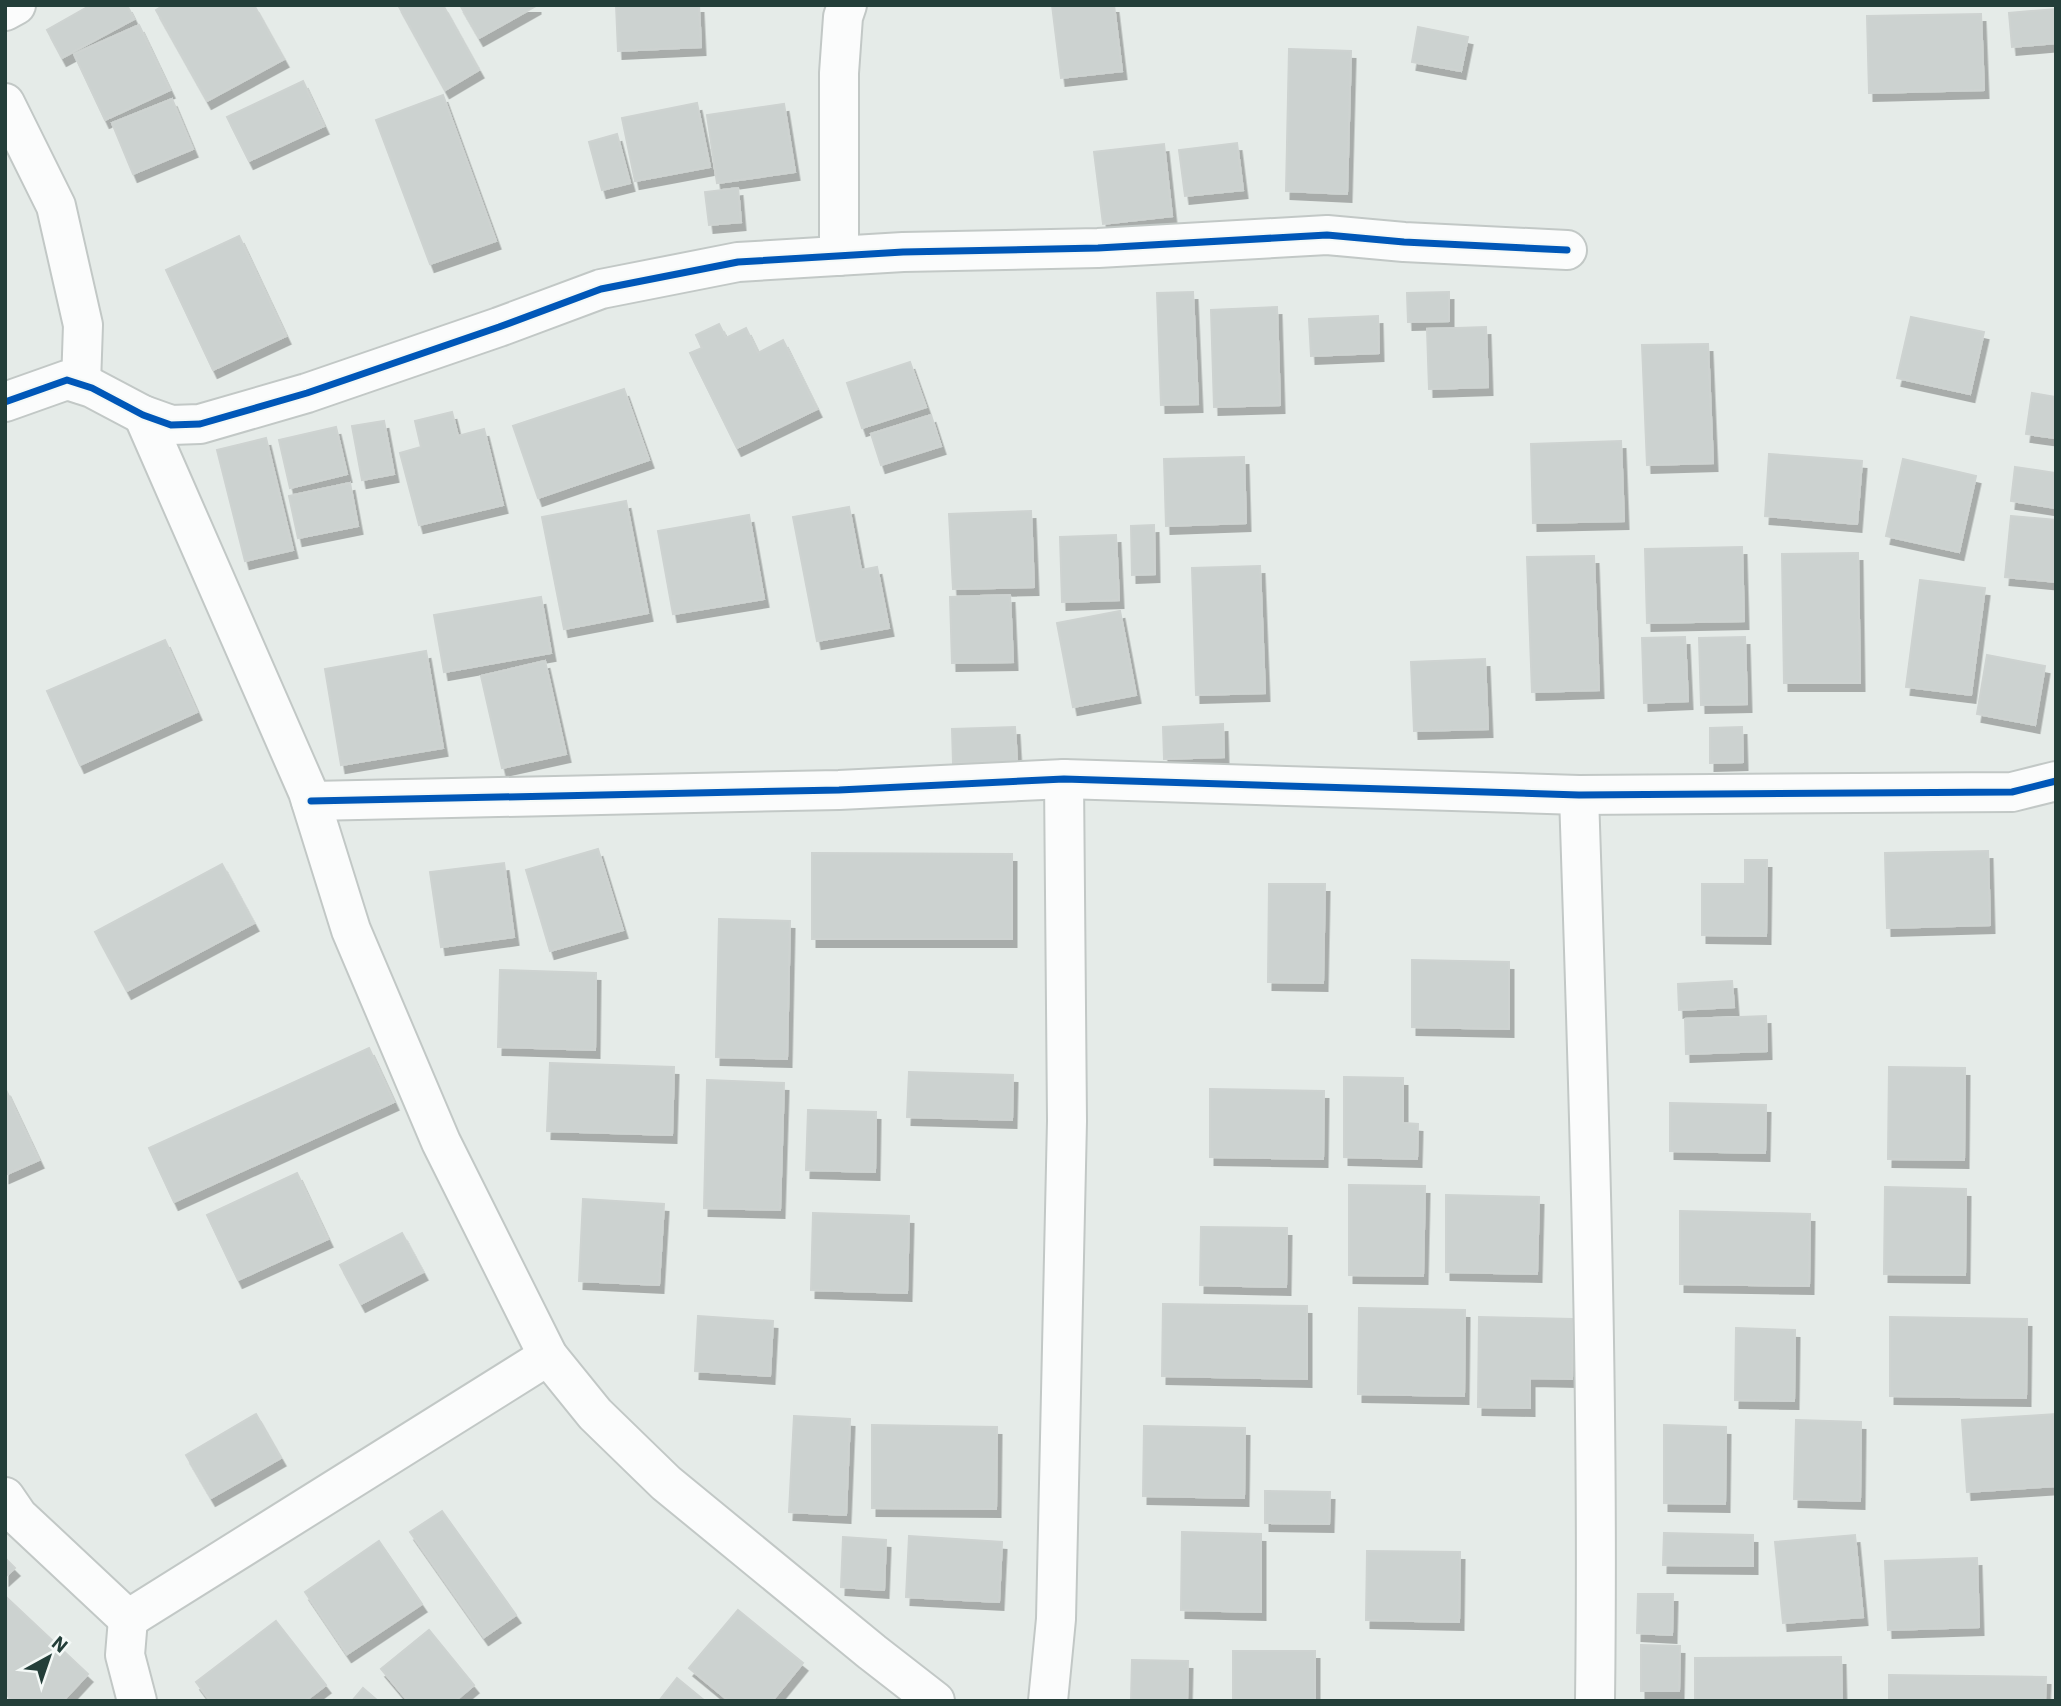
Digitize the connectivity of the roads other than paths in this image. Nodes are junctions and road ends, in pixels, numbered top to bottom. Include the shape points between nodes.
1 (16, 5) edge
2 (847, 5) edge
3 (5, 11) edge
4 (5, 103) edge
5 (1567, 250) dead end
6 (839, 256) junction
7 (80, 384) junction
8 (5, 402) edge
9 (143, 415) junction
10 (1064, 779) junction
11 (2056, 781) edge
12 (1579, 795) junction
13 (310, 802) junction
14 (548, 1356) junction
15 (5, 1497) edge
16 (128, 1619) junction
17 (137, 1701) edge
18 (935, 1701) edge
19 (1048, 1701) edge
20 (1595, 1701) edge

1 - 3 street
2 - 6 street via 839,73
4 - 7 street via 56,206 83,325
5 - 6 street via 1327,235
6 - 9 street via 738,262 601,289 307,393 200,424 172,425
7 - 8 street via 67,380
7 - 9 street
9 - 13 street
10 - 12 street
10 - 13 street via 839,790
10 - 19 street via 1068,1121 1056,1619
11 - 12 street via 2012,792
12 - 20 street via 1591,1148
13 - 14 street via 351,930 436,1129
14 - 16 street
14 - 18 street via 595,1414 666,1483
15 - 16 street via 18,1516
16 - 17 street via 125,1655

